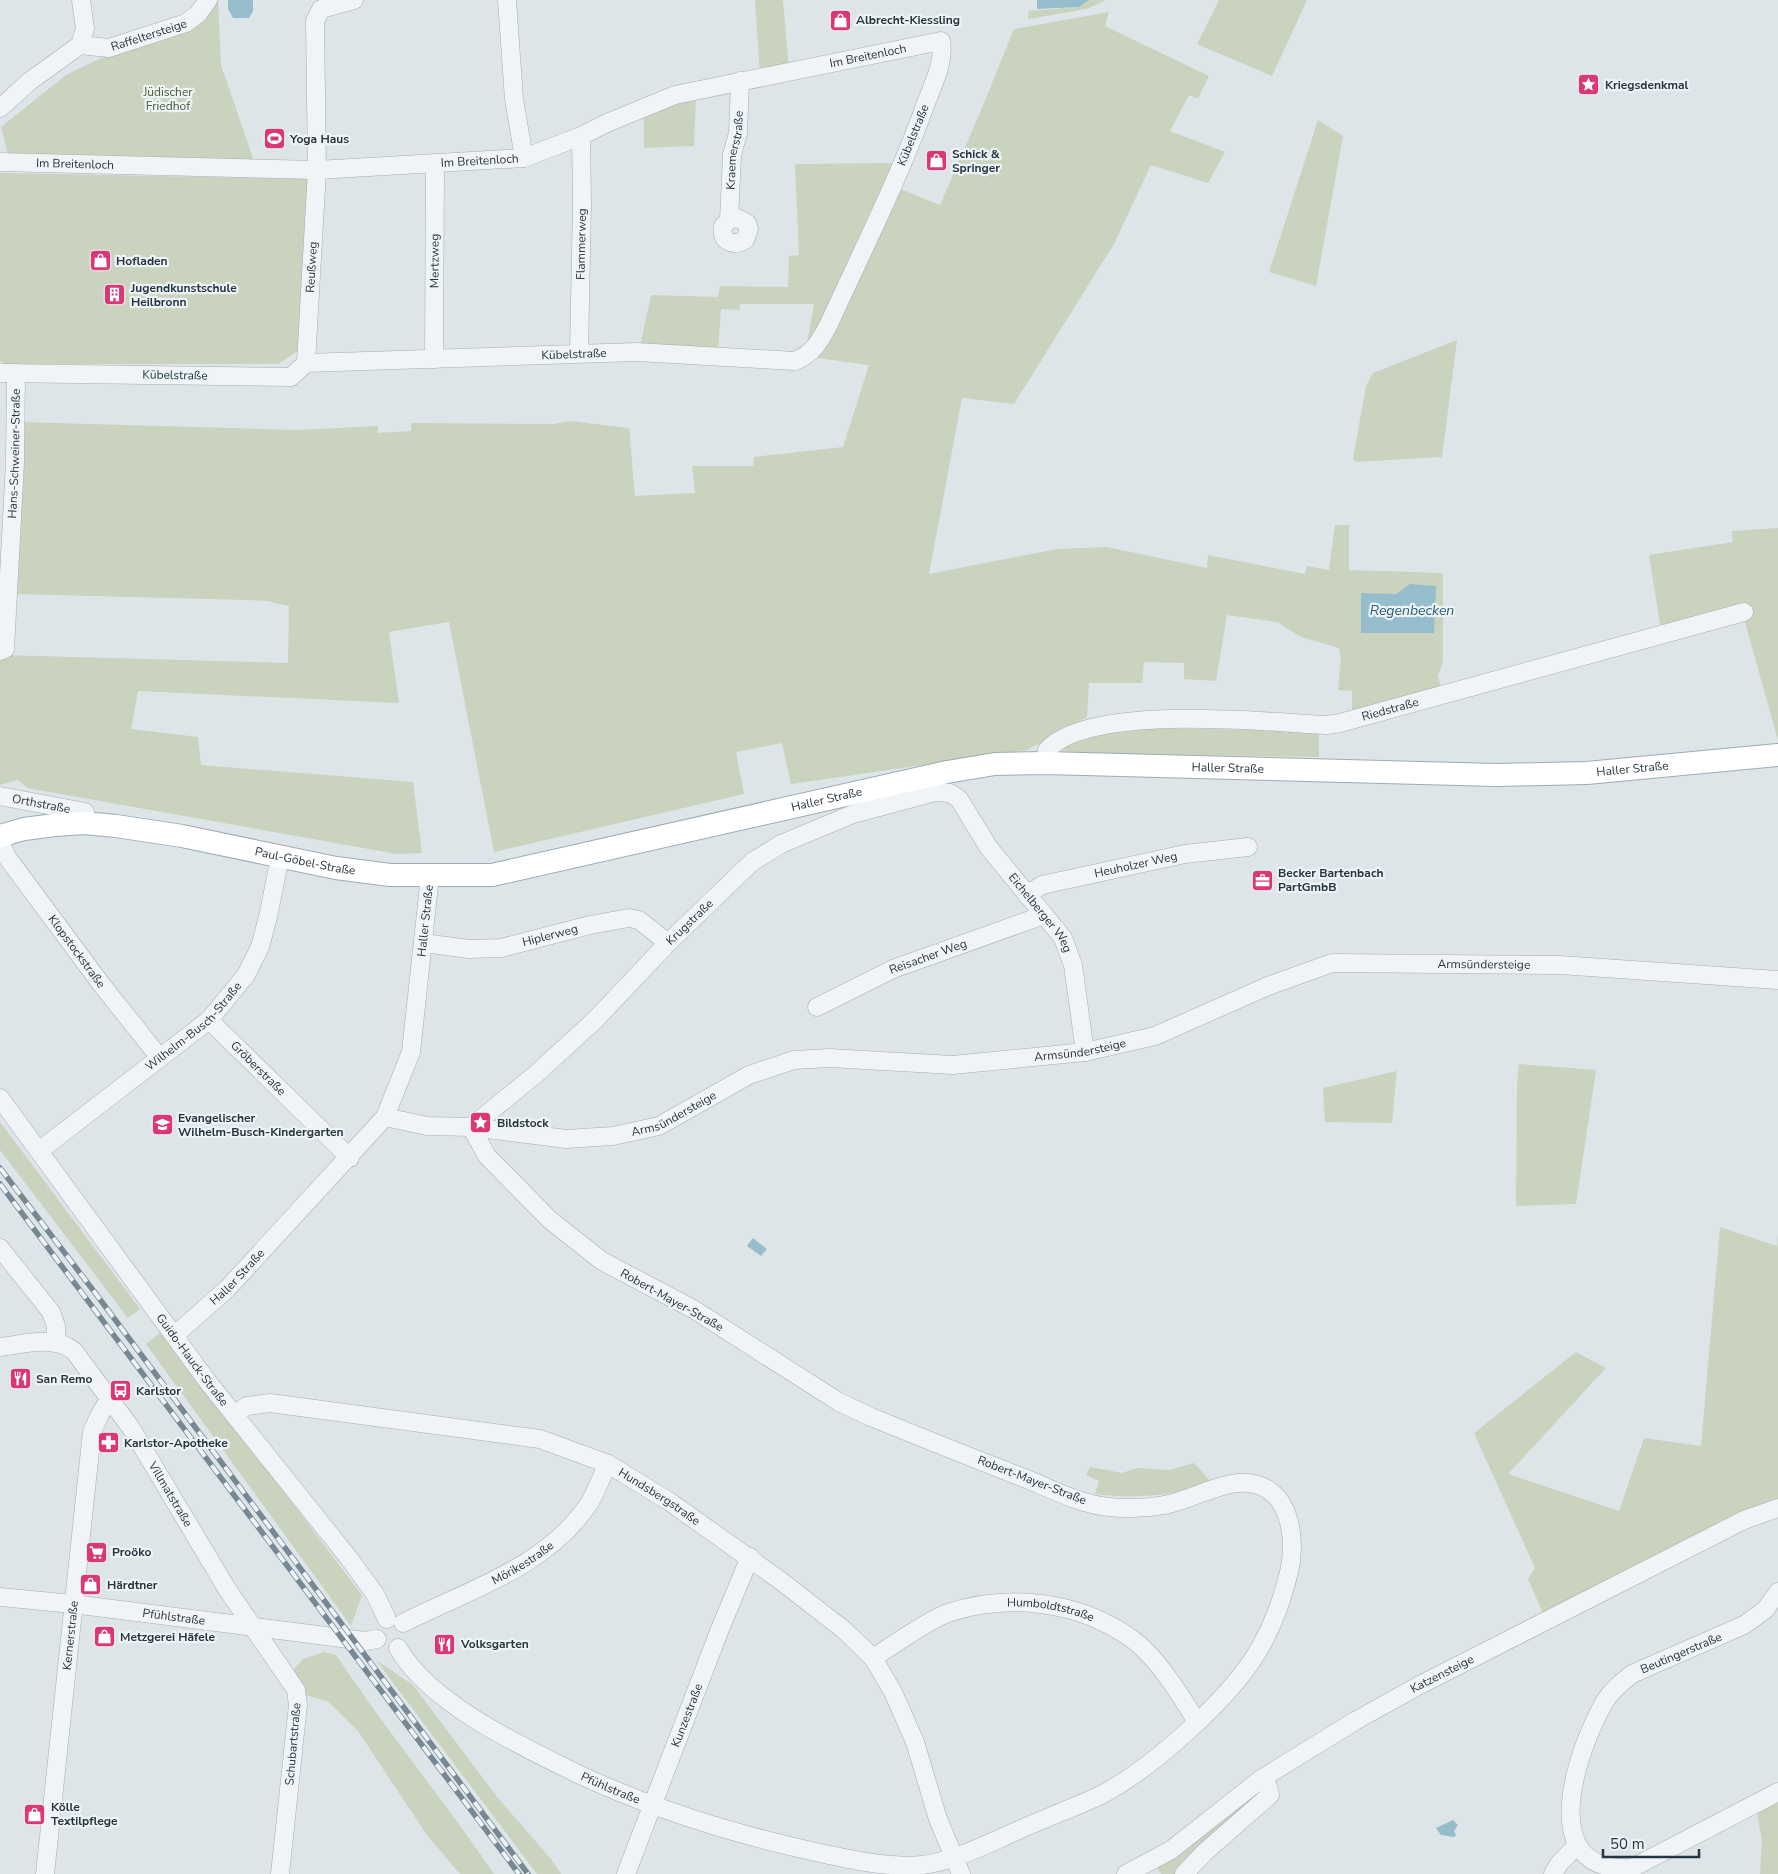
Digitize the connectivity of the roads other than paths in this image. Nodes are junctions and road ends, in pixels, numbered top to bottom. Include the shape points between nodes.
1 (81, 0) edge
2 (208, 0) edge
3 (354, 0) edge
4 (507, 0) edge
5 (941, 41) joint
6 (80, 45) junction
7 (740, 81) junction
8 (0, 108) edge
9 (580, 136) junction
10 (524, 158) junction
11 (0, 162) edge
12 (435, 164) junction
13 (317, 170) junction
14 (729, 220) dead end
15 (579, 353) junction
16 (434, 359) junction
17 (306, 363) junction
18 (8, 373) edge
19 (1744, 612) dead end
20 (0, 651) edge
21 (1778, 755) edge
22 (1045, 763) junction
23 (950, 793) joint
24 (0, 796) edge
25 (84, 812) junction
26 (0, 821) edge
27 (0, 836) edge
28 (182, 836) junction
29 (0, 841) edge
30 (1248, 847) dead end
31 (280, 857) junction
32 (430, 876) junction
33 (1027, 894) junction
34 (1044, 915) junction
35 (423, 943) junction
36 (668, 943) junction
37 (1778, 980) edge
38 (817, 1007) dead end
39 (209, 1020) junction
40 (1085, 1052) junction
41 (160, 1058) junction
42 (0, 1098) edge
43 (385, 1117) junction
44 (471, 1127) junction
45 (39, 1151) junction
46 (350, 1158) junction
47 (0, 1248) edge
48 (175, 1335) junction
49 (56, 1342) junction
50 (0, 1347) edge
51 (109, 1400) junction
52 (234, 1414) junction
53 (608, 1464) junction
54 (1778, 1508) edge
55 (750, 1557) junction
56 (1778, 1592) edge
57 (0, 1597) edge
58 (73, 1604) junction
59 (395, 1621) junction
60 (252, 1628) junction
61 (377, 1639) junction
62 (398, 1648) junction
63 (873, 1658) junction
64 (1197, 1722) junction
65 (1261, 1778) junction
66 (1778, 1792) edge
67 (652, 1805) junction
68 (1574, 1848) junction
69 (947, 1864) edge
70 (859, 1867) edge
71 (46, 1874) edge
72 (280, 1874) edge
73 (626, 1874) edge
74 (961, 1874) edge
75 (1126, 1874) edge
76 (1184, 1874) edge
77 (1553, 1874) edge

1 - 6 street via 85,29
2 - 6 street, Raffeltersteige via 198,14 186,22 108,48
3 - 13 street, Reußweg via 321,9 315,21
4 - 10 street via 513,90
5 - 7 street, Im Breitenloch
5 - 15 street, Kübelstraße via 940,67 910,147 829,324 807,356 784,361 636,352
6 - 8 street via 30,80
7 - 9 street, Im Breitenloch via 674,95
7 - 14 street, Kraemerstraße
9 - 10 street, Im Breitenloch
9 - 15 street, Flammerweg
10 - 12 street, Im Breitenloch
11 - 13 street, Im Breitenloch
12 - 13 street, Im Breitenloch
12 - 16 street, Mertzweg
13 - 17 street, Reußweg
15 - 16 street, Kübelstraße
16 - 17 street, Kübelstraße
17 - 18 street, Kübelstraße via 290,377
18 - 20 street, Hans-Schweiner-Straße via 15,462 5,649
19 - 22 street, Riedstraße via 1340,723 1145,718 1109,723 1060,738 1047,750
21 - 22 main road, Haller Straße via 1587,773 1496,775
22 - 32 main road, Haller Straße via 995,764 947,772 492,875
23 - 33 street, Eichelberger Weg via 963,803 989,848
23 - 36 street, Krugstraße via 935,792 853,814 781,844 752,862
24 - 25 street, Orthstraße
25 - 26 main road, Paul-Göbel-Straße via 51,810 19,814
25 - 28 main road, Paul-Göbel-Straße via 115,817
27 - 28 main road, Paul-Göbel-Straße via 24,829 84,823
28 - 31 main road, Paul-Göbel-Straße
29 - 41 street, Klopstockstraße via 7,858
30 - 33 street, Heuholzer Weg via 1185,854 1042,885
31 - 32 main road, Paul-Göbel-Straße via 381,874
31 - 39 street, Wilhelm-Busch-Straße via 260,947 246,975
32 - 35 street, Haller Straße
33 - 34 street, Eichelberger Weg
34 - 38 street, Reisacher Weg via 893,969
34 - 40 street, Eichelberger Weg via 1063,938 1073,964
35 - 36 street, Hiplerweg via 469,949 501,948 629,918 639,920
35 - 43 street, Haller Straße via 411,1052
36 - 44 street, Krugstraße via 595,1020
37 - 40 street, Armsündersteige via 1560,964 1332,963 1268,986 1155,1036
39 - 41 street, Wilhelm-Busch-Straße
39 - 46 street, Gröberstraße
40 - 44 street, Armsündersteige via 953,1065 829,1058 794,1060 749,1075 659,1126 622,1134 566,1139
41 - 45 street, Wilhelm-Busch-Straße
42 - 45 street, Guido-Hauck-Straße
43 - 44 street, Armsündersteige via 427,1126
43 - 46 street, Haller Straße
44 - 64 street, Robert-Mayer-Straße via 487,1156 550,1220 602,1261 693,1309 839,1402 871,1417 1070,1497 1109,1507 1165,1505 1217,1487 1244,1483 1257,1484 1281,1500 1292,1542 1292,1562 1283,1602 1244,1673
45 - 48 street, Guido-Hauck-Straße
46 - 48 street, Haller Straße via 228,1288
47 - 49 street via 51,1312 56,1326
48 - 52 street, Guido-Hauck-Straße
49 - 50 street
49 - 51 street, Villmatstraße via 74,1351
51 - 58 street, Kernerstraße via 92,1432
51 - 60 street, Villmatstraße via 131,1428
52 - 53 street, Hundsbergstraße via 247,1406 270,1403 521,1436 540,1439
52 - 59 street, Guido-Hauck-Straße
53 - 55 street, Hundsbergstraße
53 - 59 street, Mörikestraße via 589,1504 568,1530 542,1552 506,1574
54 - 65 street, Katzensteige via 1744,1520 1418,1686
55 - 63 street, Hundsbergstraße via 844,1630
55 - 67 street, Kunzestraße
56 - 68 street, Beutingerstraße via 1766,1610 1746,1624 1632,1674 1606,1700 1591,1731 1574,1784 1571,1809
57 - 58 street, Pfühlstraße
58 - 60 street, Pfühlstraße
58 - 71 street, Kernerstraße
59 - 61 street via 379,1624
59 - 62 street via 407,1637
60 - 61 street, Pfühlstraße via 365,1641
60 - 72 street, Schubartstraße via 292,1683 298,1700
61 - 62 street via 383,1647
62 - 67 street, Pfühlstraße via 416,1674 471,1716 566,1768
63 - 64 street, Humboldtstraße via 946,1614 984,1604 1024,1601 1066,1608 1091,1616 1132,1638 1174,1686
63 - 69 street, Hundsbergstraße via 893,1692 915,1742 938,1819
64 - 69 street, Robert-Mayer-Straße via 1160,1756 1102,1794
65 - 75 street, Katzensteige via 1171,1850
65 - 76 street via 1270,1795
66 - 68 street via 1632,1868 1610,1871 1598,1868 1585,1861
67 - 70 street, Pfühlstraße
67 - 73 street, Kunzestraße
68 - 77 street
69 - 70 street, Pfühlstraße
69 - 74 street, Hundsbergstraße

